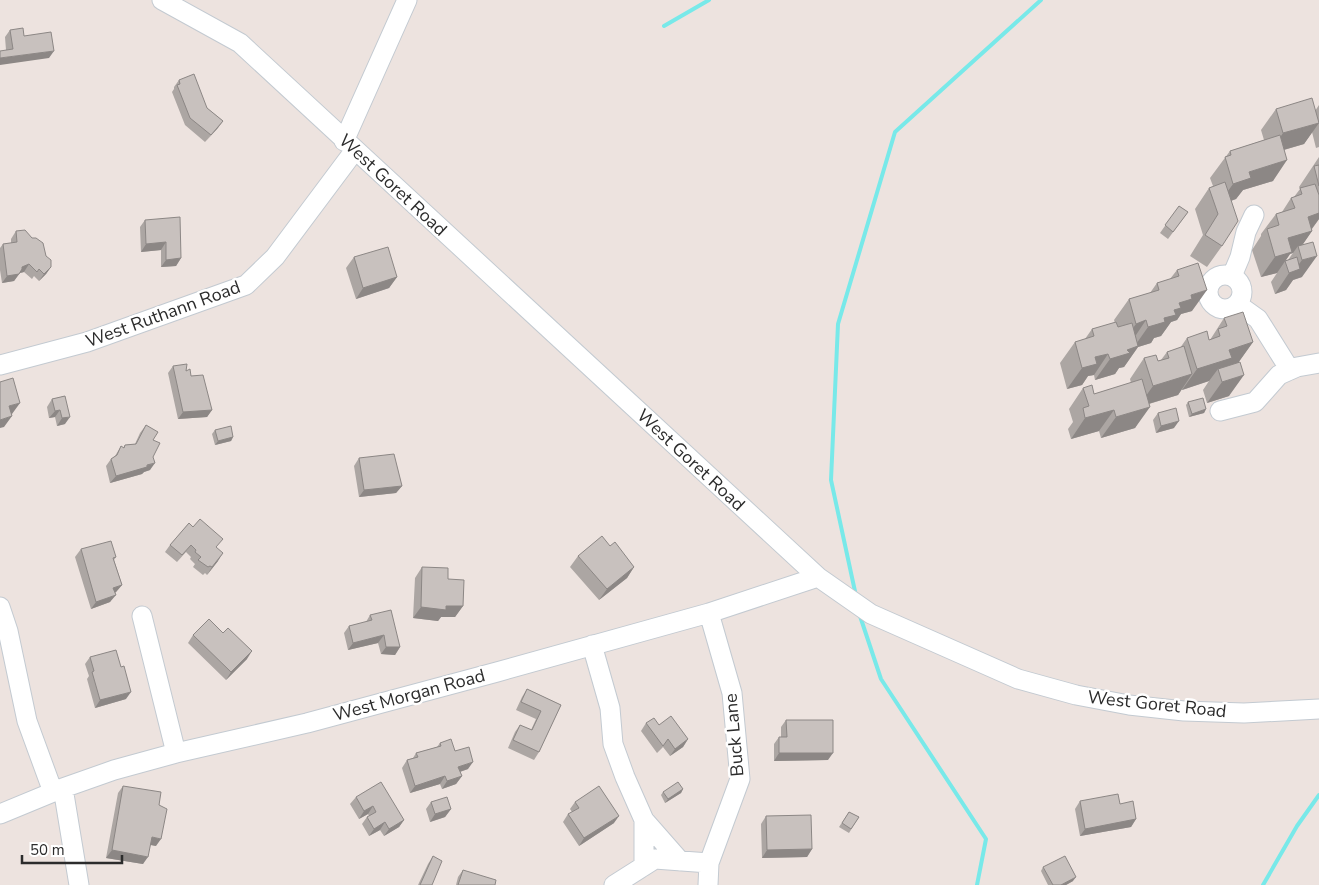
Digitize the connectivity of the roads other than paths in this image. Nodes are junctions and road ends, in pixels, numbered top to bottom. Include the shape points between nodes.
1 (162, 0) edge
2 (407, 0) edge
3 (350, 145) junction
4 (1254, 215) dead end
5 (1232, 276) junction
6 (1238, 304) junction
7 (1319, 362) edge
8 (0, 365) edge
9 (1290, 370) junction
10 (1220, 411) dead end
11 (818, 577) junction
12 (0, 607) edge
13 (709, 613) junction
14 (142, 616) dead end
15 (592, 645) junction
16 (1319, 709) edge
17 (176, 753) junction
18 (58, 790) junction
19 (0, 814) edge
20 (644, 820) junction
21 (680, 861) junction
22 (709, 863) junction
23 (644, 866) junction
24 (79, 885) edge
25 (614, 885) edge
26 (708, 885) edge

1 - 3 street, West Goret Road via 240,43
2 - 3 street, West Ruthann Road
3 - 8 street, West Ruthann Road via 275,257 246,285 87,342
3 - 11 street, West Goret Road
4 - 5 street
5 - 6 street via 1242,288
5 - 6 street via 1216,277 1208,292 1212,303 1222,308
6 - 9 street via 1258,319
7 - 9 street
9 - 10 street via 1279,375 1255,402
11 - 13 street, West Morgan Road
11 - 16 street, West Goret Road via 871,614 1018,679 1076,695 1184,711 1244,713
12 - 18 street via 27,721
13 - 15 street, West Morgan Road
13 - 22 street, Buck Lane via 732,694 740,779
14 - 17 street
15 - 17 street, West Morgan Road via 307,723
15 - 20 street via 610,708 613,744
17 - 18 street, West Morgan Road
18 - 19 street, West Morgan Road
18 - 24 street
20 - 21 street
20 - 23 street
21 - 22 street
21 - 23 street via 655,859
22 - 26 street, Buck Lane
23 - 25 street

